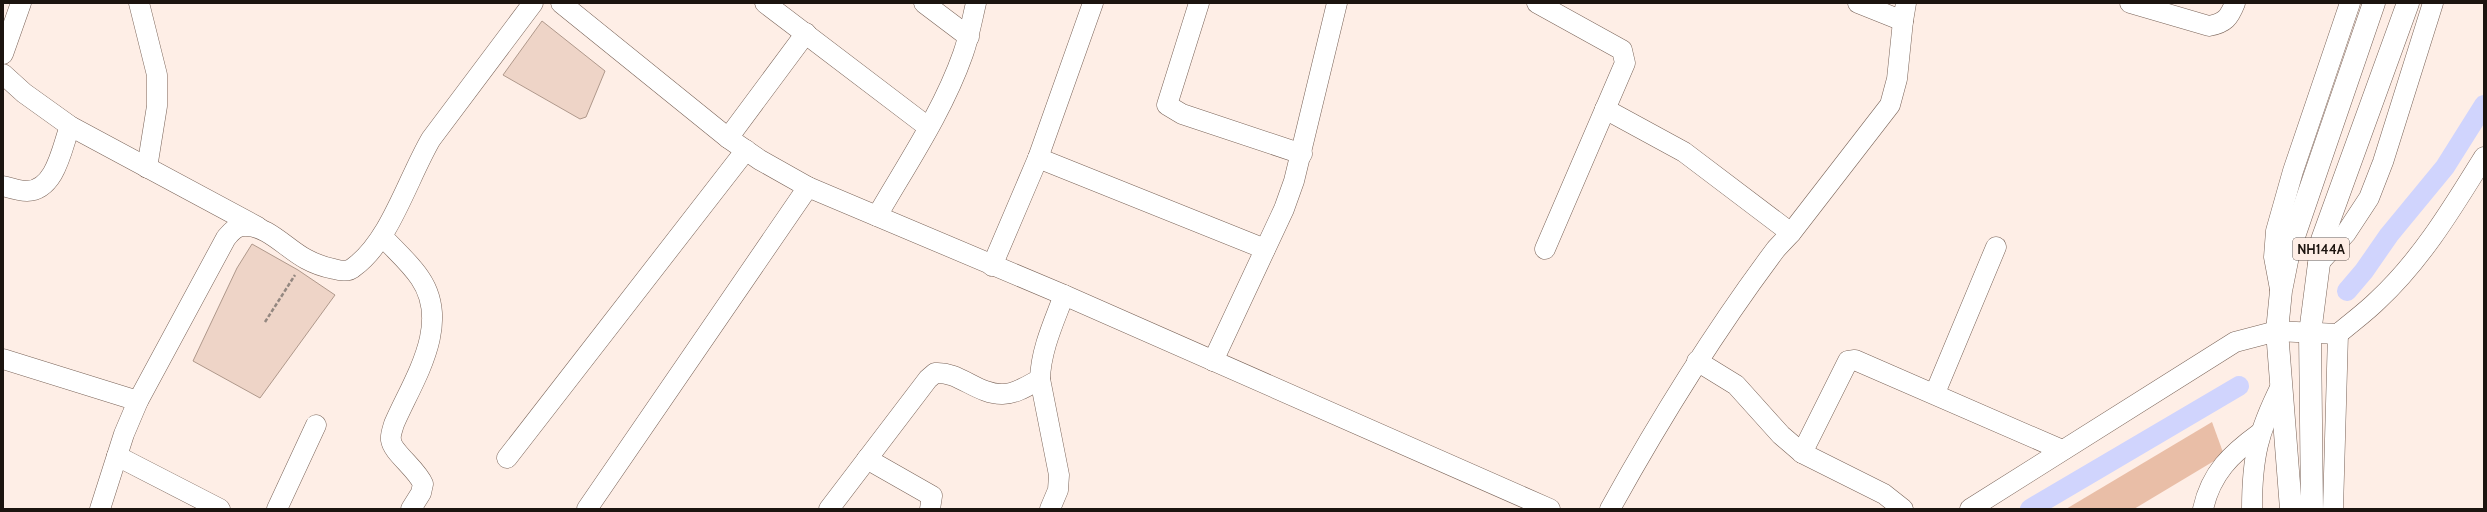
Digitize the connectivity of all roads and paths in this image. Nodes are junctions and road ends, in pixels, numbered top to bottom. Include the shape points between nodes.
1 (21, 3) edge
2 (139, 3) edge
3 (533, 3) edge
4 (561, 3) edge
5 (766, 3) edge
6 (924, 3) edge
7 (976, 3) edge
8 (1093, 3) edge
9 (1199, 3) edge
10 (1338, 3) edge
11 (1537, 3) edge
12 (1858, 3) edge
13 (2130, 3) edge
14 (2235, 3) edge
15 (2350, 3) edge
16 (2374, 3) edge
17 (2408, 3) edge
18 (2433, 3) edge
19 (1904, 12) edge
20 (806, 33) junction
21 (969, 37) junction
22 (3, 54) edge
23 (3, 74) edge
24 (1605, 109) junction
25 (70, 126) junction
26 (928, 127) junction
27 (728, 138) junction
28 (746, 150) junction
29 (1302, 154) junction
30 (2484, 157) edge
31 (1038, 158) junction
32 (147, 168) junction
33 (3, 186) edge
34 (808, 187) junction
35 (877, 216) junction
36 (263, 230) junction
37 (1791, 233) junction
38 (383, 237) junction
39 (1996, 247) dead end
40 (1265, 249) junction
41 (1545, 249) dead end
42 (305, 259) junction
43 (2318, 264) junction
44 (992, 266) junction
45 (2281, 291) junction
46 (1064, 295) junction
47 (265, 322) dead end
48 (2277, 331) junction
49 (2310, 333) junction
50 (2338, 334) junction
51 (3, 359) edge
52 (1213, 361) junction
53 (1697, 361) junction
54 (1040, 380) junction
55 (2281, 386) junction
56 (1935, 393) junction
57 (138, 401) junction
58 (316, 425) dead end
59 (2260, 434) junction
60 (2062, 450) junction
61 (1802, 452) junction
62 (117, 456) junction
63 (507, 458) dead end
64 (866, 459) junction
65 (100, 509) edge
66 (220, 509) edge
67 (277, 509) edge
68 (411, 509) edge
69 (587, 509) edge
70 (829, 509) edge
71 (930, 509) edge
72 (1050, 509) edge
73 (1550, 509) edge
74 (1610, 509) edge
75 (1903, 509) edge
76 (1970, 509) edge
77 (2203, 509) edge
78 (2252, 509) edge
79 (2291, 509) edge
80 (2312, 509) edge
81 (2333, 509) edge

1 - 22 street
2 - 32 street via 157,75 157,106
3 - 38 street via 431,139 417,162
4 - 27 street
5 - 20 street
6 - 21 street
7 - 21 street
8 - 31 street
9 - 29 street via 1167,105 1182,114
10 - 29 street
11 - 24 street via 1622,50 1625,62
12 - 19 street
13 - 14 street via 2209,26 2226,20
15 - 45 street via 2276,231 2274,257
16 - 45 highway, NH144A via 2289,251
17 - 43 highway, NH144A via 2322,240
18 - 43 street via 2383,162 2369,198 2346,233
19 - 37 street via 1897,79 1890,105
20 - 26 street
20 - 27 street
21 - 26 street via 958,69
23 - 25 street via 24,93
24 - 37 street via 1684,152
24 - 41 street
25 - 32 street
25 - 33 street via 52,175 46,183 38,189 26,191
26 - 35 street
27 - 28 street
28 - 34 street
28 - 63 street
29 - 40 street via 1284,209
30 - 50 street via 2448,214 2400,277 2378,300
31 - 40 street
31 - 44 street
32 - 36 street
34 - 35 street
34 - 69 street
35 - 44 street
36 - 42 street
36 - 57 street via 247,226 234,228 226,238
37 - 53 street via 1757,274
38 - 42 street via 369,255 353,269 336,270
38 - 68 street via 420,278 430,297 433,312 429,345 394,424 391,440 423,484 421,493
39 - 56 street
40 - 52 street
42 - 47 path
43 - 49 highway, NH144A
44 - 46 street
45 - 48 highway, NH144A
46 - 52 street
46 - 54 street via 1044,350
48 - 49 street
48 - 55 highway, NH144A
48 - 60 street via 2235,342 2216,352
49 - 50 street
49 - 80 highway, NH144A
50 - 81 street
51 - 57 street
52 - 73 street
53 - 61 street via 1736,385 1781,436
53 - 74 street via 1658,423
54 - 64 street via 1013,392 995,394 952,376 935,373 928,378
54 - 72 street via 1059,476 1058,490
55 - 59 street
55 - 79 highway, NH144A
56 - 60 street
56 - 61 street via 1865,363 1855,360 1848,362
57 - 62 street
58 - 67 street
59 - 77 street via 2233,453 2222,465 2208,489
59 - 78 street via 2254,454
60 - 76 street
61 - 75 street via 1884,494
62 - 65 street
62 - 66 street
64 - 70 street
64 - 71 street via 932,496

